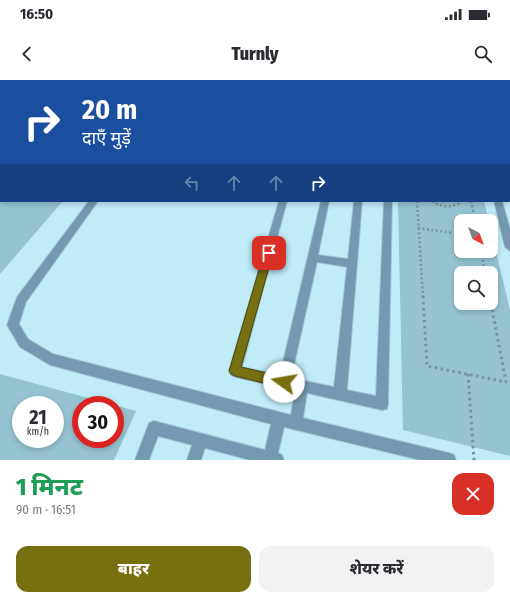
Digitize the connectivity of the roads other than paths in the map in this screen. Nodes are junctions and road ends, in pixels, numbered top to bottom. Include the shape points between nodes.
1 (93, 202) edge
2 (284, 202) edge
3 (325, 202) edge
4 (358, 202) edge
5 (388, 202) edge
6 (498, 202) edge
7 (508, 232) edge
8 (510, 247) edge
9 (313, 258) junction
10 (353, 264) junction
11 (284, 382) junction
12 (302, 386) junction
13 (340, 394) junction
14 (279, 419) junction
15 (296, 422) junction
16 (201, 440) junction
17 (436, 458) edge
18 (273, 459) edge
19 (142, 460) edge
20 (194, 460) edge
21 (449, 460) edge

1 - 14 street via 21,300 13,325 24,343 50,359
2 - 11 street via 235,371
3 - 9 street
4 - 10 street
5 - 13 street via 382,404
6 - 7 street
7 - 8 street
9 - 10 street
9 - 11 street
10 - 13 street
11 - 12 street
12 - 13 street
12 - 15 street
14 - 15 street
14 - 18 street
15 - 17 street
16 - 18 street
16 - 19 street via 154,428
16 - 20 street
17 - 21 street

